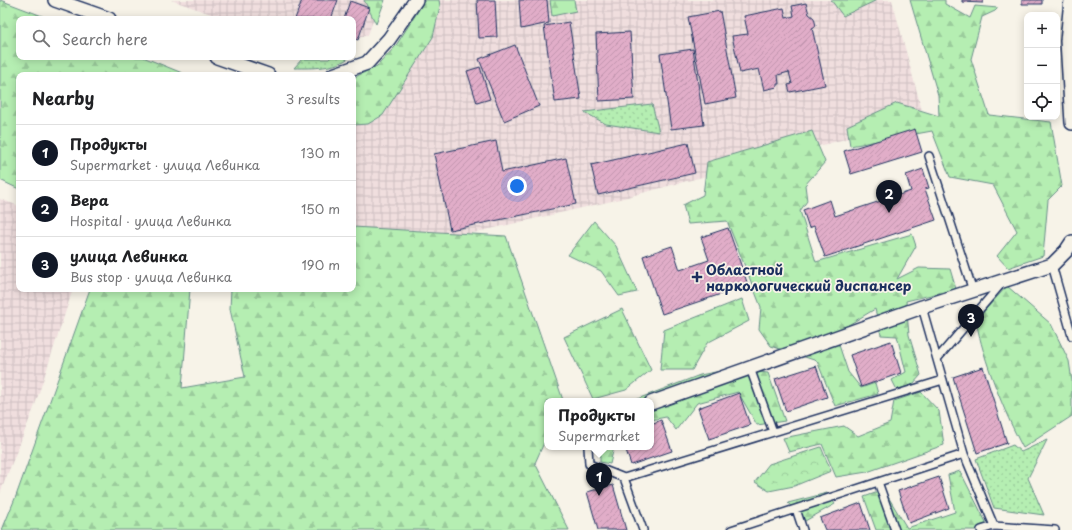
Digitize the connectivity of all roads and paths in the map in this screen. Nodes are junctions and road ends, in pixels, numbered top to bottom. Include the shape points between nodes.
1 (55, 0) edge
2 (416, 0) edge
3 (1071, 0) edge
4 (100, 16) edge
5 (226, 60) edge
6 (260, 72) edge
7 (342, 72) edge
8 (1072, 123) edge
9 (929, 156) dead end
10 (1072, 242) edge
11 (1052, 265) junction
12 (1005, 280) junction
13 (973, 291) junction
14 (922, 307) junction
15 (1072, 336) edge
16 (937, 359) junction
17 (750, 368) junction
18 (943, 380) junction
19 (654, 402) edge
20 (773, 432) junction
21 (588, 450) edge
22 (964, 454) junction
23 (624, 478) junction
24 (878, 482) junction
25 (796, 509) junction
26 (994, 526) junction
27 (643, 530) edge
28 (731, 530) edge
29 (803, 530) edge
30 (895, 530) edge
31 (981, 530) edge
32 (1055, 530) edge

1 - 4 street
2 - 7 street via 389,39 367,63
3 - 8 street via 1067,41
5 - 6 street
9 - 13 lane
10 - 11 street
11 - 12 street
11 - 15 lane
12 - 13 street
12 - 16 lane
13 - 14 street
14 - 16 lane
14 - 17 street
16 - 18 lane
17 - 19 street
17 - 20 lane
18 - 20 lane
18 - 22 lane
20 - 23 lane
21 - 23 lane via 589,464
22 - 24 lane
22 - 26 lane
23 - 27 lane
24 - 25 lane
24 - 30 lane
25 - 28 lane
25 - 29 lane
26 - 31 lane
26 - 32 lane

